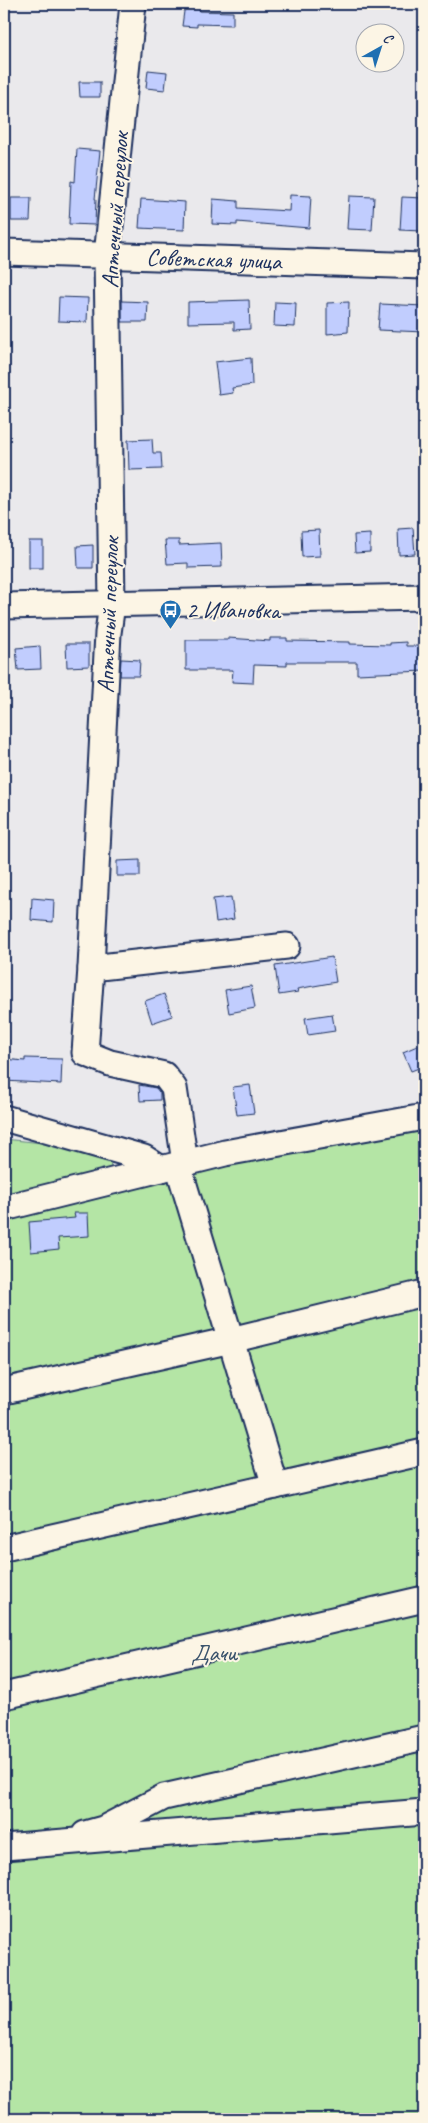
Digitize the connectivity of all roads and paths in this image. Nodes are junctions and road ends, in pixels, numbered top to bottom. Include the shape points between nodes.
1 (134, 4) edge
2 (4, 252) edge
3 (108, 256) junction
4 (424, 266) edge
5 (424, 597) edge
6 (112, 604) junction
7 (4, 606) edge
8 (287, 946) dead end
9 (91, 968) junction
10 (424, 1116) edge
11 (4, 1118) edge
12 (175, 1165) junction
13 (4, 1208) edge
14 (424, 1293) edge
15 (231, 1340) junction
16 (4, 1391) edge
17 (424, 1452) edge
18 (275, 1486) junction
19 (4, 1548) edge
20 (424, 1599) edge
21 (4, 1696) edge
22 (424, 1738) edge
23 (424, 1812) edge
24 (49, 1845) junction
25 (4, 1847) edge

1 - 3 street, Аптечный переулок
2 - 3 street, Советская улица
3 - 4 street, Советская улица
3 - 6 street, Аптечный переулок
5 - 6 street
6 - 7 street
6 - 9 street, Аптечный переулок
8 - 9 street
9 - 12 street, Аптечный переулок via 85,1053 110,1063 164,1075 174,1088
10 - 12 street
11 - 12 street
12 - 13 street
12 - 15 street
14 - 15 street
15 - 16 street
15 - 18 street
17 - 18 street
18 - 19 street
20 - 21 street
22 - 24 street via 164,1797 103,1829
23 - 24 street
24 - 25 street

